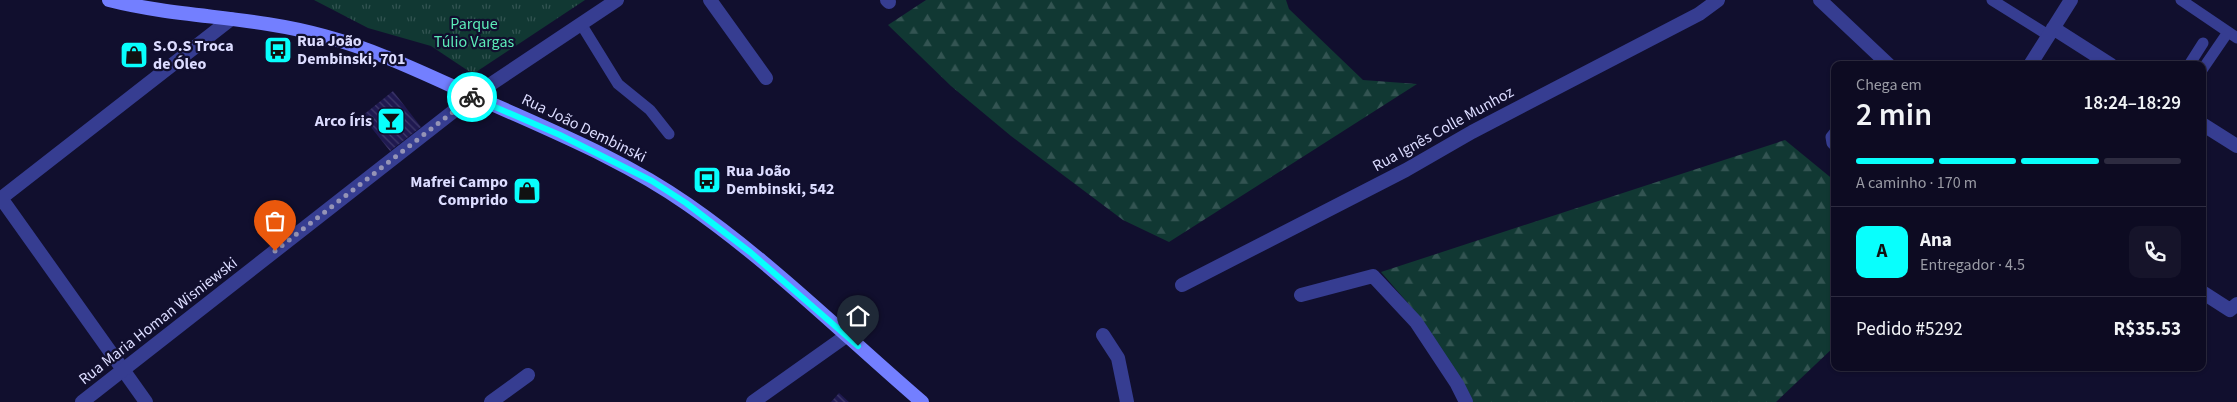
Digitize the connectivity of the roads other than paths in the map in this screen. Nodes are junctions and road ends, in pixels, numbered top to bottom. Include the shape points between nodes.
1 (109, 0) edge
2 (617, 0) edge
3 (710, 0) edge
4 (1718, 0) edge
5 (1820, 0) edge
6 (1992, 0) edge
7 (2071, 0) edge
8 (2181, 0) edge
9 (231, 19) junction
10 (581, 24) junction
11 (2051, 32) junction
12 (2232, 35) edge
13 (2203, 43) dead end
14 (1883, 61) edge
15 (2033, 61) edge
16 (2104, 61) edge
17 (2192, 61) edge
18 (2206, 65) edge
19 (766, 78) dead end
20 (473, 96) junction
21 (2206, 127) edge
22 (669, 134) dead end
23 (2237, 146) edge
24 (0, 198) edge
25 (1182, 285) dead end
26 (2206, 294) edge
27 (1301, 296) dead end
28 (2235, 306) edge
29 (1103, 335) dead end
30 (846, 336) junction
31 (123, 370) junction
32 (528, 375) dead end
33 (82, 402) edge
34 (146, 402) edge
35 (491, 402) edge
36 (753, 402) edge
37 (922, 402) edge
38 (1127, 402) edge
39 (1466, 402) edge

1 - 9 main road, Rua João Dembinski
2 - 10 street, Rua Maria Homan Wisniewski
3 - 19 street
4 - 25 street, Rua Ignês Colle Munhoz via 1699,14 1466,135 1406,170
5 - 14 street
6 - 11 lane
7 - 11 street
8 - 12 lane
9 - 20 main road, Rua João Dembinski via 324,36 392,59
9 - 24 street
10 - 20 street, Rua Maria Homan Wisniewski
10 - 22 lane via 618,84 650,110
11 - 15 street
11 - 16 street
12 - 18 lane
13 - 17 lane
20 - 30 main road, Rua João Dembinski via 652,181 750,252
20 - 31 street, Rua Maria Homan Wisniewski
21 - 23 street
24 - 31 street
26 - 28 street
27 - 39 street via 1373,276 1416,322
29 - 38 street via 1118,358
30 - 36 street
30 - 37 main road, Rua João Dembinski
31 - 33 street, Rua Maria Homan Wisniewski
31 - 34 street
32 - 35 street

